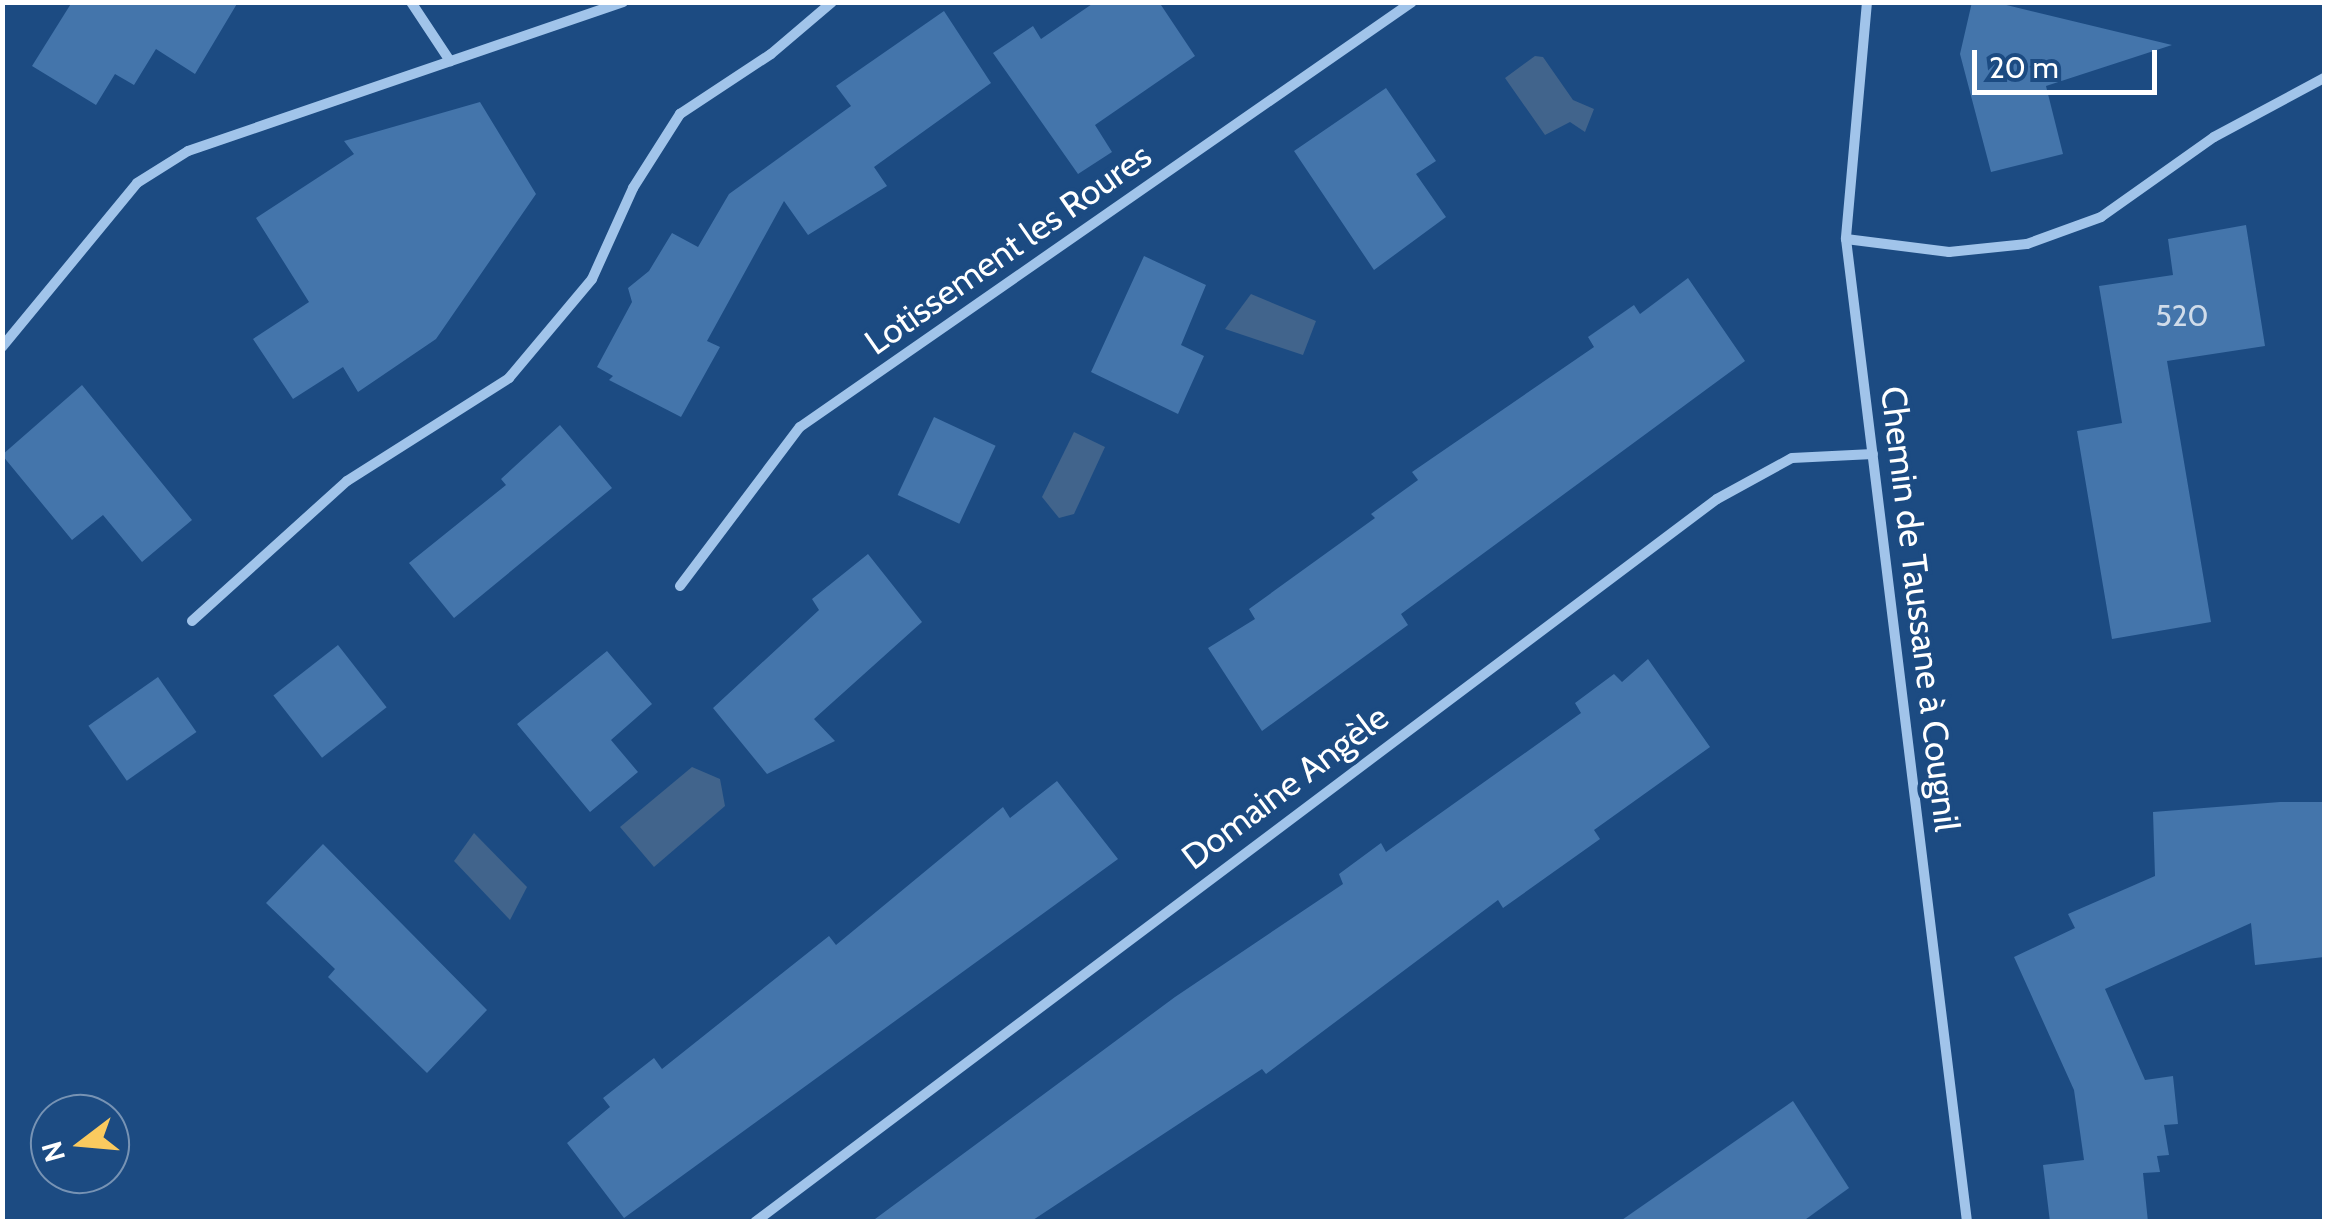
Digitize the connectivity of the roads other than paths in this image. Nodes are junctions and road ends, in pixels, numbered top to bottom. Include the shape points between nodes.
1 (411, 2) edge
2 (624, 2) edge
3 (832, 2) edge
4 (1412, 2) edge
5 (1868, 2) edge
6 (450, 61) junction
7 (2324, 78) edge
8 (1846, 239) junction
9 (2, 347) edge
10 (1874, 454) junction
11 (680, 586) dead end
12 (192, 621) dead end
13 (755, 1222) edge
14 (1968, 1222) edge

1 - 6 street
2 - 6 street
3 - 12 street via 771,54 680,114 633,188 592,280 509,378 348,481
4 - 11 street, Lotissement les Roures via 800,427
5 - 8 street, Chemin de Taussane à Cougnil
6 - 9 street via 175,159 137,183
7 - 8 street via 2214,137 2100,217 2027,244 1950,252
8 - 10 street, Chemin de Taussane à Cougnil
10 - 13 street, Domaine Angèle via 1792,458 1717,500
10 - 14 street, Chemin de Taussane à Cougnil

